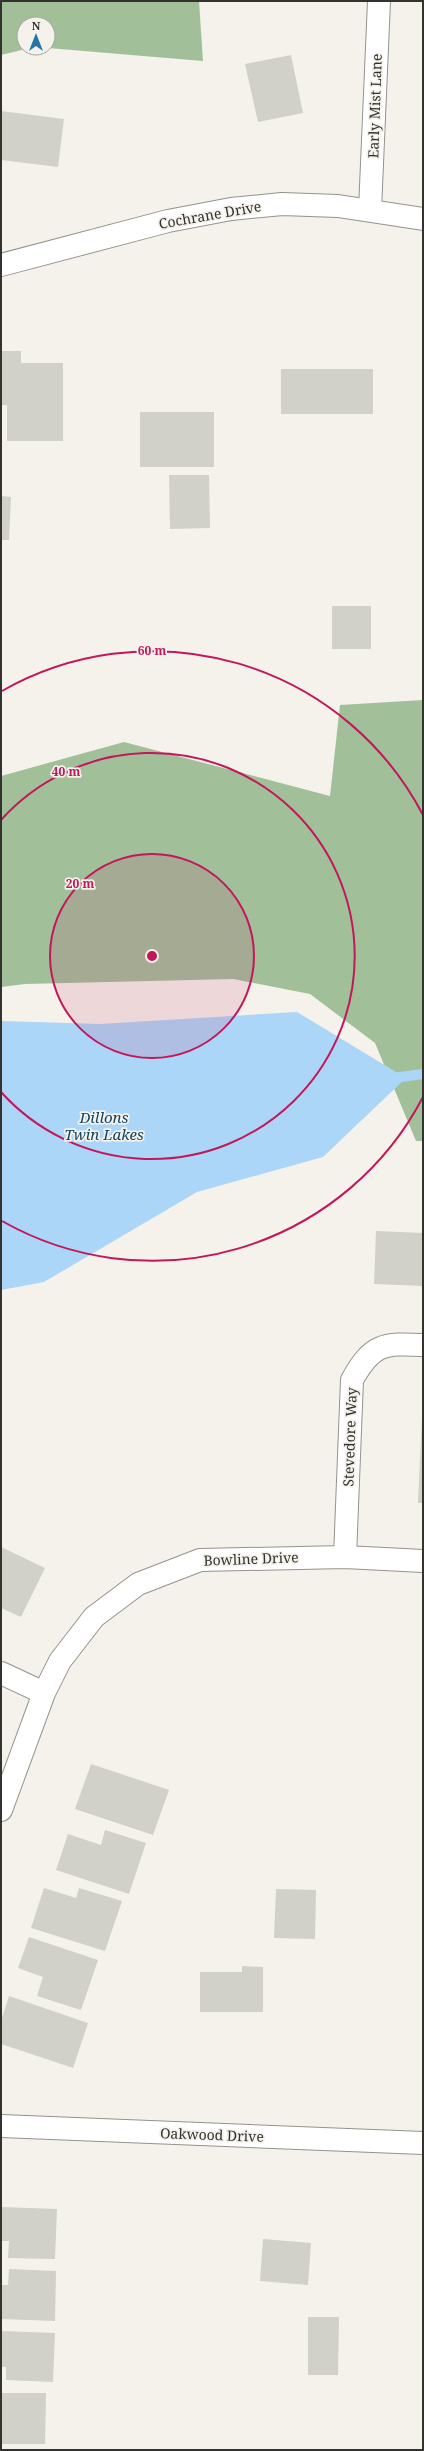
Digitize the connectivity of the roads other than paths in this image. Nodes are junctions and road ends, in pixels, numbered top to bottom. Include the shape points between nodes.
1 (379, 1) edge
2 (370, 210) junction
3 (423, 219) edge
4 (1, 265) edge
5 (423, 1345) edge
6 (345, 1557) junction
7 (423, 1561) edge
8 (1, 1673) edge
9 (44, 1693) junction
10 (1, 1810) edge
11 (1, 2126) edge
12 (423, 2143) edge

1 - 2 street, Early Mist Lane
2 - 3 street, Cochrane Drive
2 - 4 street, Cochrane Drive via 282,204 231,209 168,221
5 - 6 street, Stevedore Way via 379,1347 364,1359 352,1380
6 - 7 street, Bowline Drive
6 - 9 street, Bowline Drive via 200,1560 138,1584 94,1617 60,1661
8 - 9 street
9 - 10 street, Bowline Drive
11 - 12 street, Oakwood Drive

